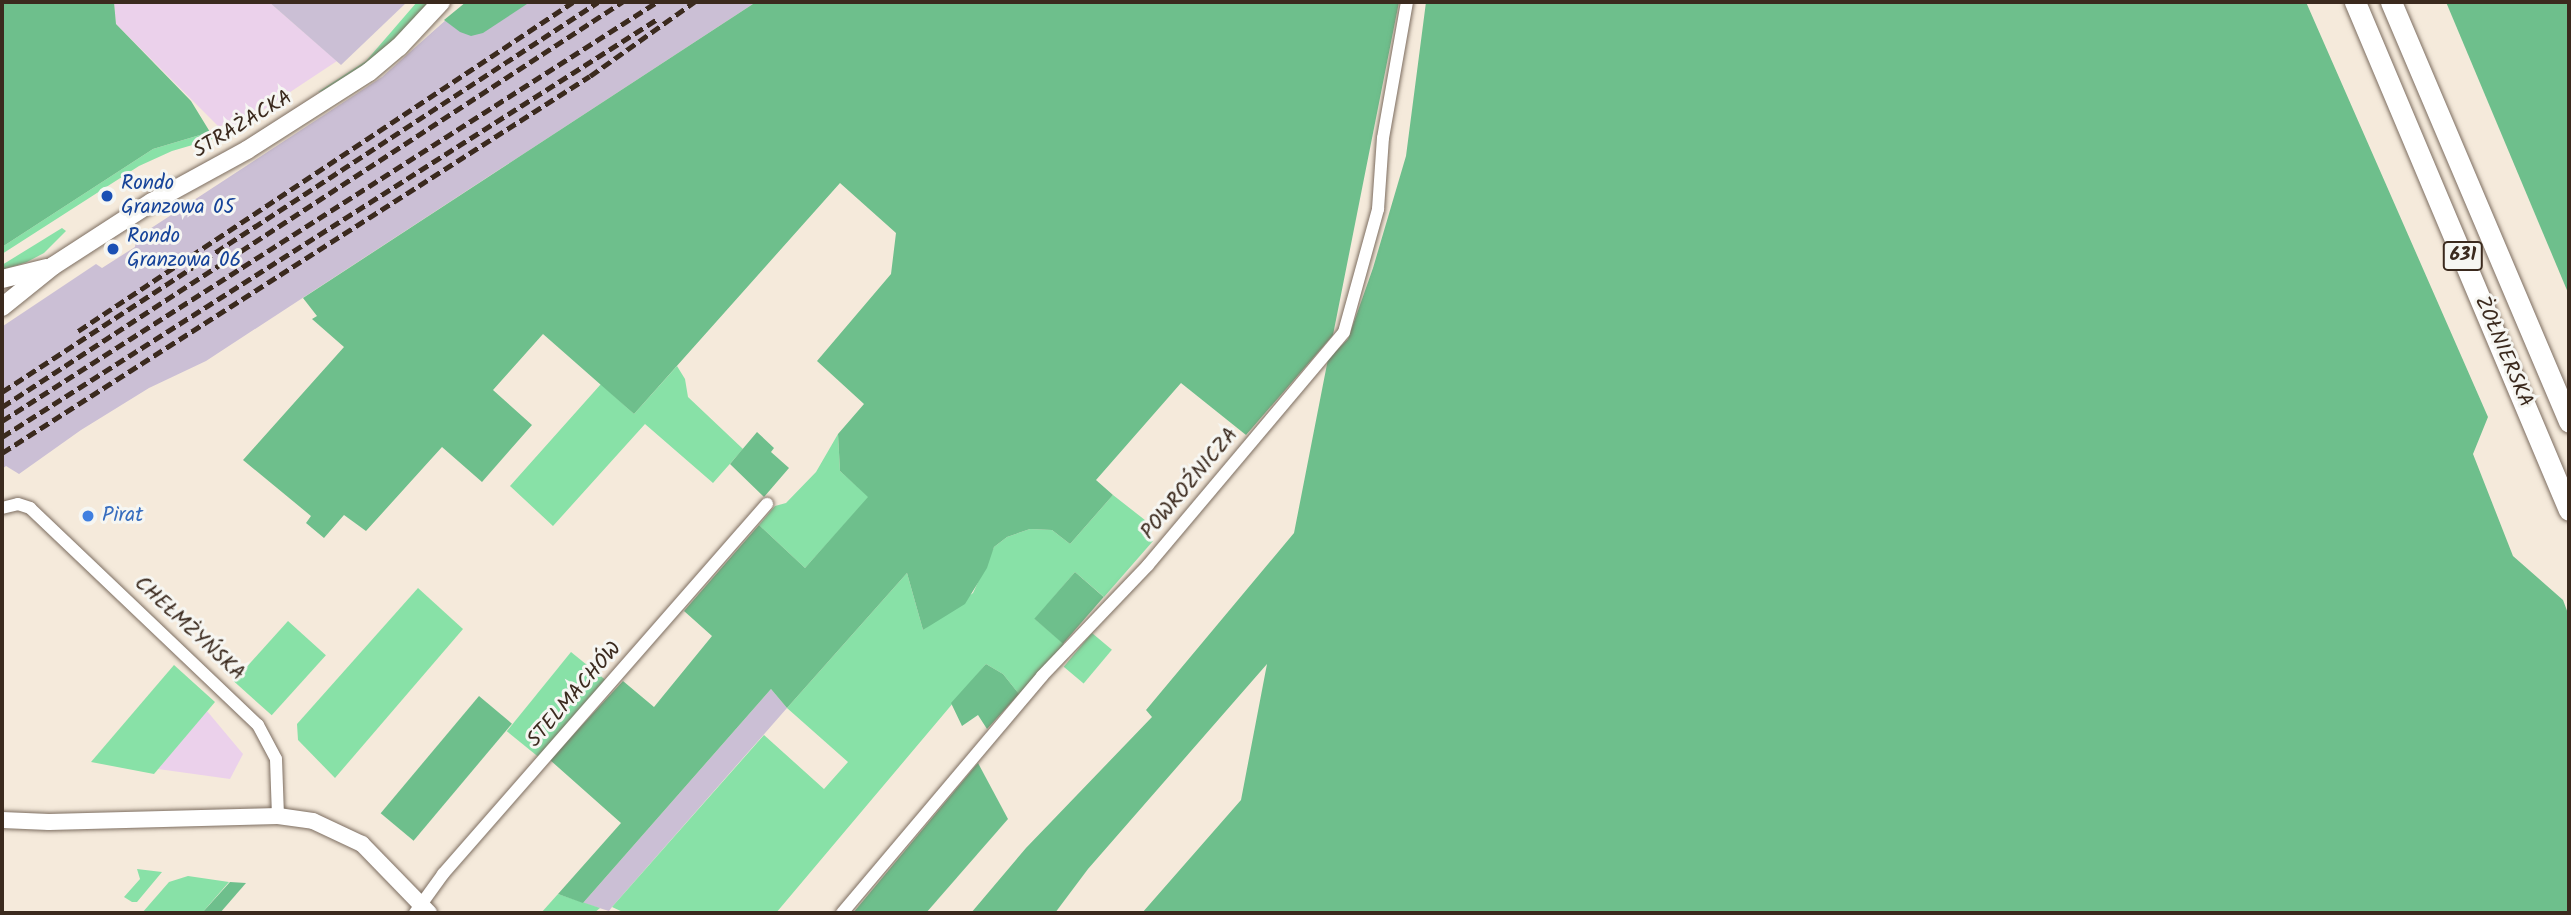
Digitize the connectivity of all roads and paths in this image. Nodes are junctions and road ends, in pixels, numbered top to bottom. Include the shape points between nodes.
1 (441, 2) edge
2 (1407, 2) edge
3 (2356, 2) edge
4 (2391, 2) edge
5 (53, 266) junction
6 (2, 279) edge
7 (2, 307) edge
8 (2569, 422) edge
9 (767, 505) dead end
10 (2, 508) edge
11 (2569, 510) edge
12 (278, 816) junction
13 (2, 820) edge
14 (422, 911) edge
15 (842, 913) edge

1 - 5 main road, STRAŻACKA via 369,72
2 - 15 street, POWROŹNICZA via 1382,138 1378,209 1344,332 1148,565 1042,676
3 - 11 main road, ŻOŁNIERSKA / 631
4 - 8 main road, ŻOŁNIERSKA / 631
5 - 6 main road, STRAŻACKA
5 - 7 main road, STRAŻACKA
9 - 14 street, STELMACHÓW via 443,874
10 - 12 street, CHEŁMŻYŃSKA via 18,504 30,508 258,725 276,759
12 - 13 street
12 - 14 street via 313,821 351,836 378,857

